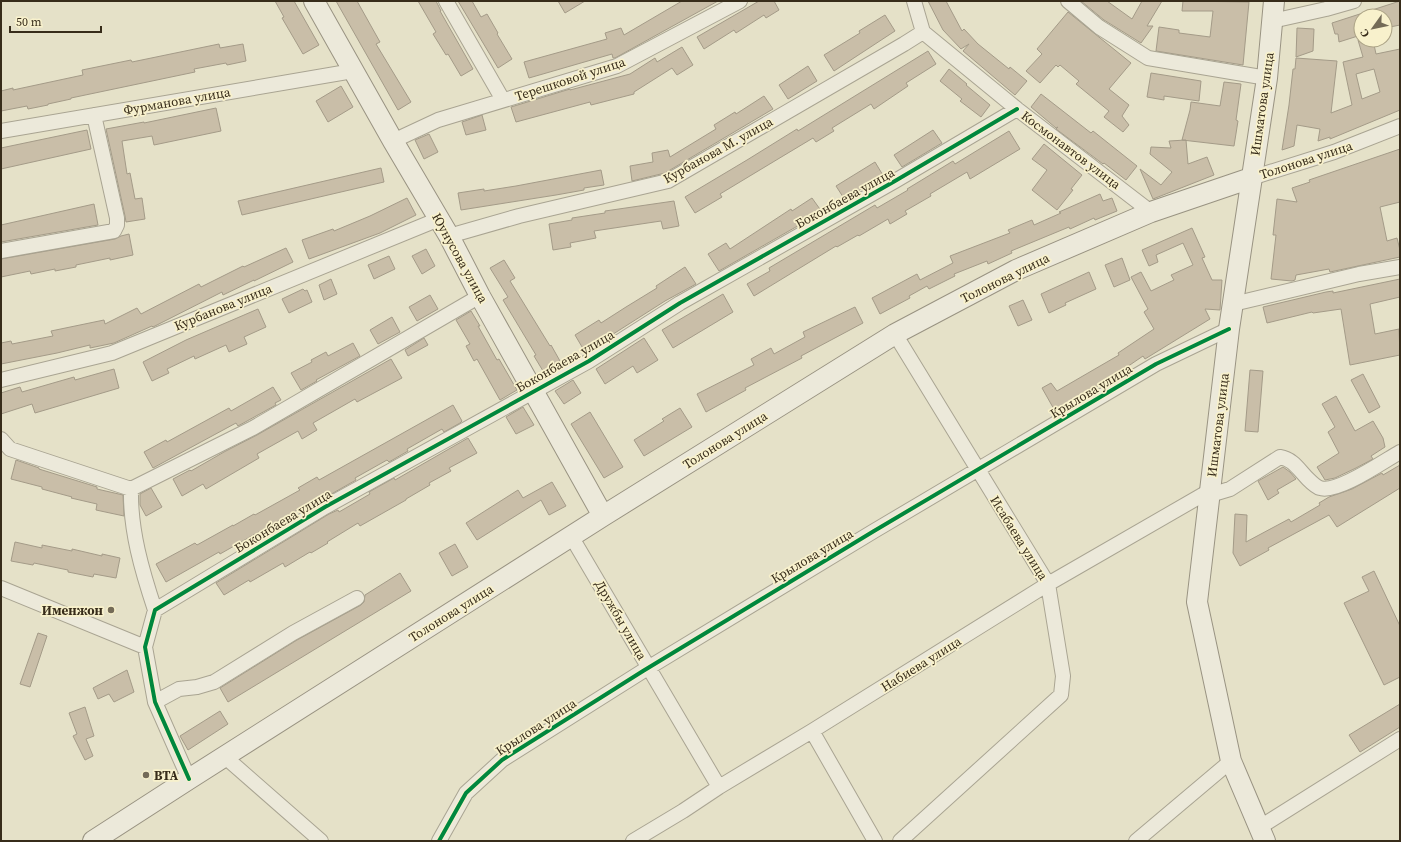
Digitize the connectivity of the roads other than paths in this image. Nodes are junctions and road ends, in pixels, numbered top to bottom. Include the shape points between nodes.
1 (314, 1) edge
2 (446, 1) edge
3 (740, 1) edge
4 (914, 1) edge
5 (1068, 1) edge
6 (1274, 1) edge
7 (1354, 1) edge
8 (1272, 21) junction
9 (922, 32) junction
10 (353, 71) junction
11 (1267, 78) junction
12 (503, 100) junction
13 (1016, 109) junction
14 (94, 115) junction
15 (1400, 126) edge
16 (1, 131) edge
17 (393, 141) junction
18 (1251, 178) junction
19 (1152, 212) junction
20 (444, 227) junction
21 (1, 251) edge
22 (1400, 267) edge
23 (480, 296) junction
24 (1233, 304) junction
25 (1229, 329) junction
26 (895, 334) junction
27 (1, 380) edge
28 (533, 391) junction
29 (6, 444) edge
30 (1400, 452) edge
31 (977, 469) junction
32 (131, 489) junction
33 (1211, 493) junction
34 (603, 516) junction
35 (571, 536) junction
36 (1048, 584) junction
37 (1, 588) edge
38 (357, 598) dead end
39 (155, 610) junction
40 (145, 647) junction
41 (649, 668) junction
42 (155, 702) junction
43 (812, 731) junction
44 (1400, 739) edge
45 (224, 756) junction
46 (1231, 761) junction
47 (189, 779) junction
48 (719, 787) junction
49 (1262, 834) edge
50 (1154, 836) edge
51 (93, 841) edge
52 (320, 841) edge
53 (439, 841) edge
54 (633, 841) edge
55 (876, 841) edge
56 (900, 841) edge
57 (1136, 841) edge

1 - 10 main road, Юунусова улица
2 - 12 street
3 - 12 street, Терешковой улица via 616,66
4 - 9 street
5 - 11 street via 1099,27 1148,58
6 - 8 main road, Ишматова улица
7 - 8 street
8 - 11 main road, Ишматова улица
9 - 13 street, Космонавтов улица
9 - 20 street, Курбанова М. улица via 668,181 519,216
10 - 14 street, Фурманова улица
10 - 17 main road, Юунусова улица
11 - 18 main road, Ишматова улица
12 - 17 street, Терешковой улица via 438,120
13 - 19 street, Космонавтов улица
13 - 28 street, Боконбаева улица via 680,303 589,361
14 - 16 street, Фурманова улица
14 - 21 street via 117,218 114,231
15 - 18 street, Толонова улица via 1334,152
17 - 20 main road, Юунусова улица
18 - 19 main road, Толонова улица
18 - 24 main road, Ишматова улица
19 - 26 main road, Толонова улица via 1016,270
20 - 23 main road, Юунусова улица
20 - 27 street, Курбанова улица via 112,353
22 - 24 street via 1359,274
23 - 28 main road, Юунусова улица
23 - 32 street via 253,428
24 - 25 main road, Ишматова улица
25 - 31 street, Крылова улица via 1156,364
25 - 33 main road, Ишматова улица
26 - 31 street, Исабаева улица
26 - 34 main road, Толонова улица
28 - 34 main road, Юунусова улица
28 - 39 street, Боконбаева улица via 325,507
29 - 32 street
30 - 33 street, Набиева улица via 1349,482 1333,488 1320,488 1288,458 1280,457 1230,489
31 - 36 street, Исабаева улица
31 - 41 street, Крылова улица
32 - 39 street via 133,525 144,576
33 - 36 street, Набиева улица
33 - 46 main road, Ишматова улица via 1198,602
34 - 35 main road, Толонова улица
35 - 41 street, Дружбы улица
35 - 45 main road, Толонова улица
36 - 43 street, Набиева улица
36 - 56 street, Исабаева улица via 1063,676 1061,695
37 - 40 street
38 - 42 street via 293,633 214,682 179,689
39 - 40 street
40 - 42 street
41 - 48 street, Дружбы улица
41 - 53 street, Крылова улица via 502,760 466,793
42 - 47 street
43 - 48 street, Набиева улица
43 - 55 street
44 - 49 street
45 - 47 main road, Толонова улица
45 - 52 street
46 - 49 main road, Ишматова улица
46 - 50 street
47 - 51 main road, Толонова улица
48 - 54 street, Набиева улица
50 - 57 street

